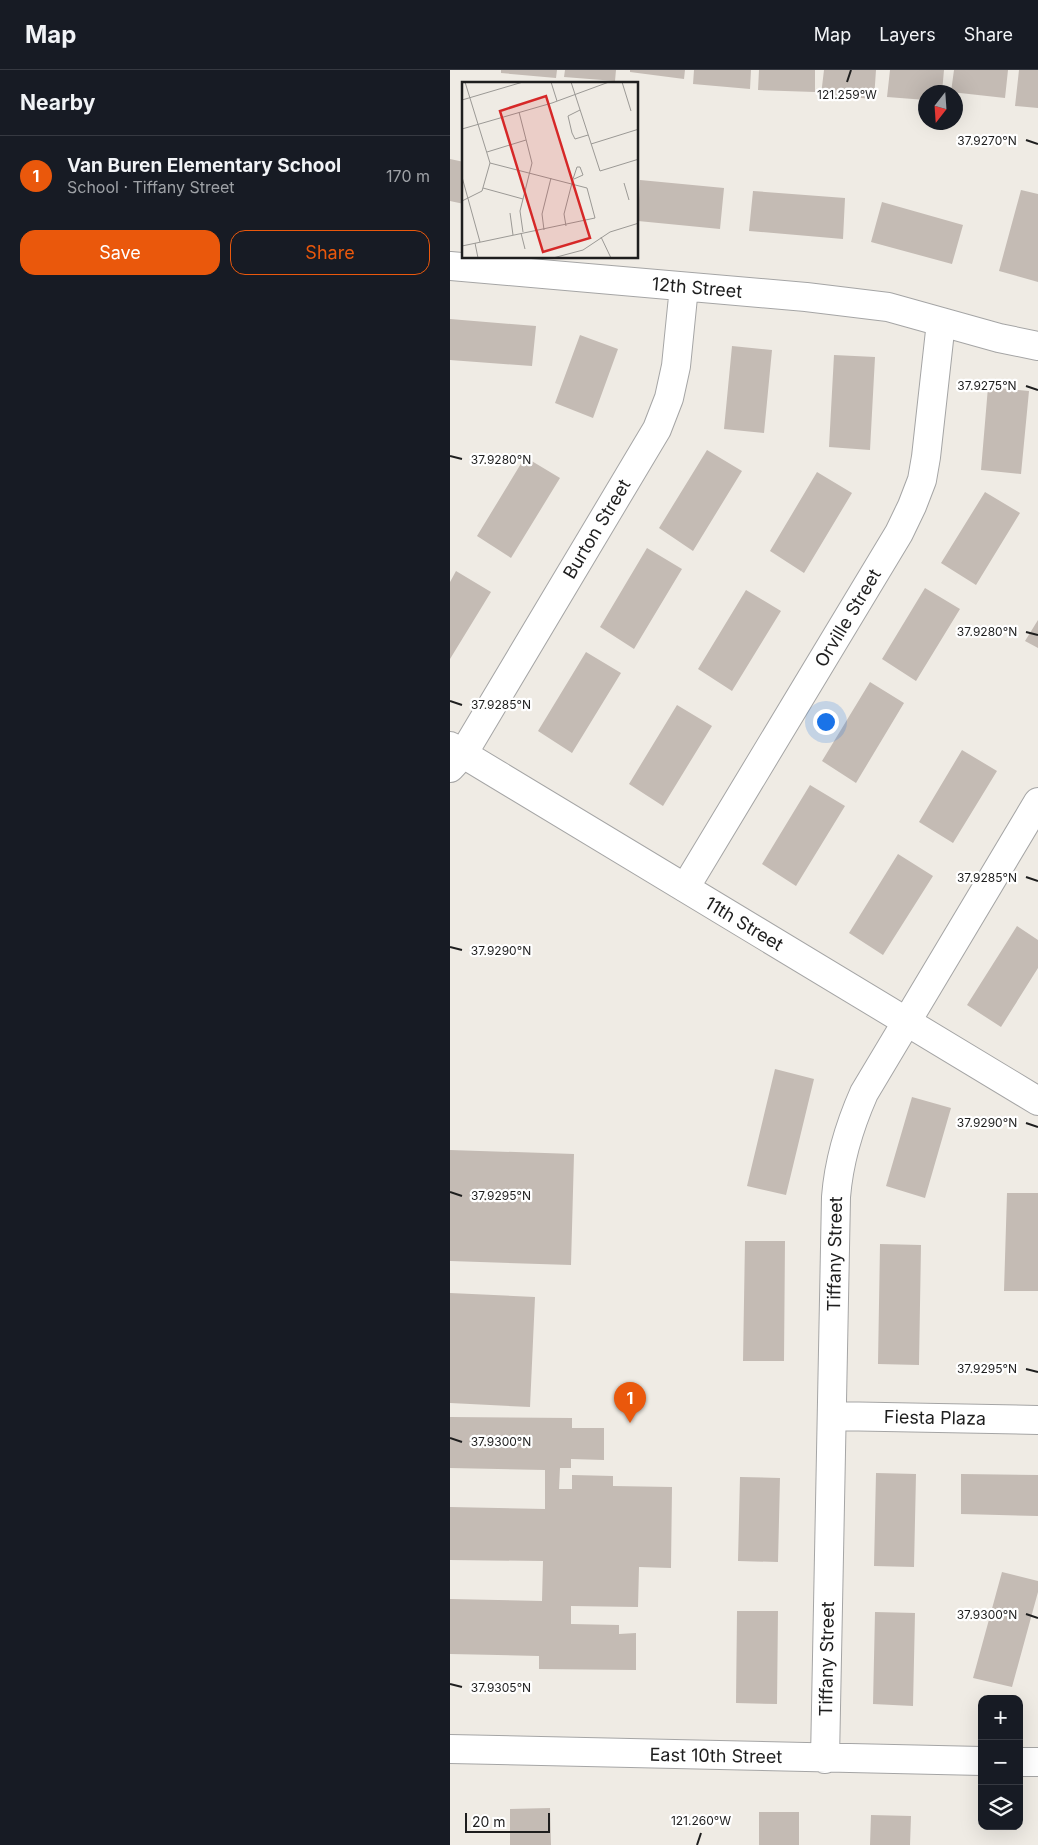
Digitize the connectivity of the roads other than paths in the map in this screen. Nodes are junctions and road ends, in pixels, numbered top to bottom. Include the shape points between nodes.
1 (450, 266) edge
2 (684, 287) junction
3 (941, 322) junction
4 (1038, 346) edge
5 (454, 756) edge
6 (1038, 802) edge
7 (685, 888) junction
8 (906, 1021) junction
9 (1038, 1101) edge
10 (832, 1416) junction
11 (1038, 1420) edge
12 (450, 1749) edge
13 (825, 1759) junction
14 (978, 1761) edge
15 (1023, 1762) edge
16 (1038, 1762) edge

1 - 2 street, 12th Street
2 - 3 street, 12th Street via 888,307
2 - 5 street, Burton Street via 676,366 657,430
3 - 4 street, 12th Street
3 - 7 street, Orville Street via 926,457 912,506 899,533
5 - 7 street, 11th Street
6 - 8 street, Tiffany Street
7 - 8 street, 11th Street
8 - 9 street, 11th Street
8 - 10 street, Tiffany Street via 864,1093 850,1125 838,1173
10 - 11 street, Fiesta Plaza
10 - 13 street, Tiffany Street
12 - 13 street, East 10th Street
13 - 14 street, East 10th Street
15 - 16 street

